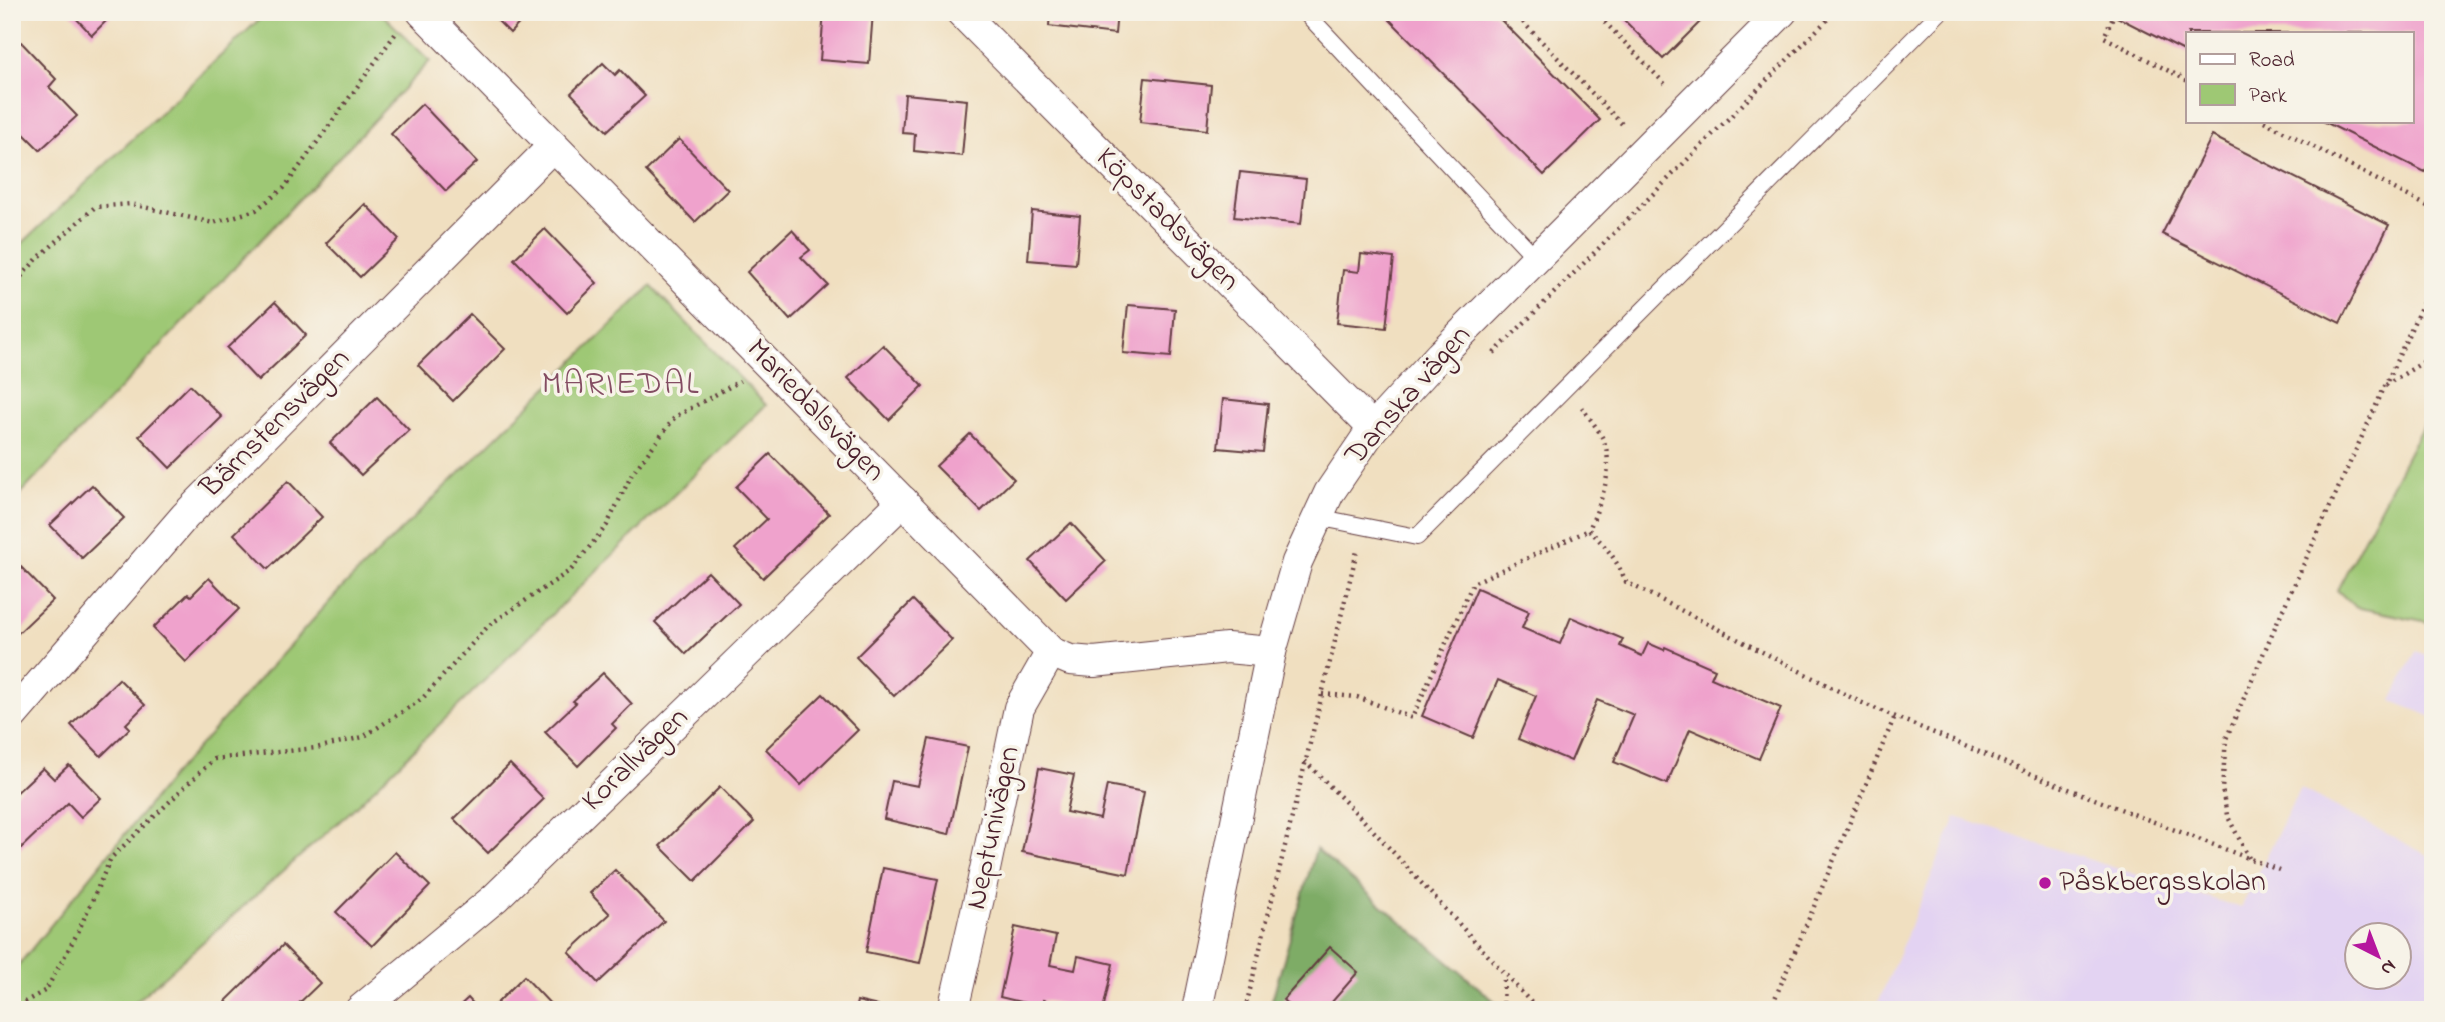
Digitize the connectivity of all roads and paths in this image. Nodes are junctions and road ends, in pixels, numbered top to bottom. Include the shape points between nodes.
1 (961, 12) edge
2 (1306, 12) edge
3 (1513, 12) edge
4 (1595, 12) edge
5 (1782, 12) edge
6 (1940, 12) edge
7 (2115, 12) edge
8 (412, 18) edge
9 (2186, 80) edge
10 (1687, 107) junction
11 (2266, 122) edge
12 (554, 146) junction
13 (1646, 148) junction
14 (2433, 209) edge
15 (1537, 259) junction
16 (2433, 281) edge
17 (12, 287) edge
18 (2433, 356) edge
19 (773, 367) junction
20 (1568, 386) junction
21 (2385, 386) junction
22 (1373, 428) junction
23 (903, 501) junction
24 (1317, 517) junction
25 (1589, 530) junction
26 (1051, 652) junction
27 (1271, 652) junction
28 (1322, 694) dead end
29 (12, 716) edge
30 (1895, 716) junction
31 (1305, 761) dead end
32 (2249, 858) junction
33 (2279, 870) dead end
34 (1504, 976) junction
35 (12, 1009) edge
36 (360, 1010) edge
37 (953, 1010) edge
38 (1197, 1010) edge
39 (1503, 1010) edge
40 (1538, 1010) edge
41 (1770, 1010) edge

1 - 22 street, Köpstadsvägen
2 - 15 lane
3 - 13 path
4 - 10 path
5 - 10 street, Danska vägen
6 - 20 lane
7 - 9 path via 2104,37
8 - 12 street, Mariedalsvägen
8 - 17 path via 284,188 256,210 213,223 131,204 95,207
10 - 13 street, Danska vägen
11 - 14 path
12 - 19 street, Mariedalsvägen
12 - 29 street, Bärnstensvägen via 185,516
13 - 15 street, Danska vägen
15 - 22 street, Danska vägen
16 - 21 path
18 - 21 path
19 - 23 street, Mariedalsvägen
19 - 35 path via 723,388 675,417 632,474 607,525 571,570 489,625 422,699 363,737 316,748 214,759 111,858 46,990
20 - 24 lane via 1417,537
20 - 25 path via 1603,440 1607,463 1606,486
21 - 32 path via 2226,739 2222,789 2227,815
22 - 24 street, Danska vägen
23 - 26 street, Mariedalsvägen
23 - 36 street, Korallvägen via 495,898
24 - 27 street, Danska vägen via 1297,562
25 - 28 path via 1473,583 1412,719 1357,697
25 - 30 path via 1607,546 1626,582
26 - 27 street via 1094,662 1227,648
26 - 37 street, Neptunivägen via 1019,708
27 - 38 street, Danska vägen
30 - 32 path
30 - 41 path
31 - 34 path
32 - 33 path
34 - 39 path
34 - 40 path

